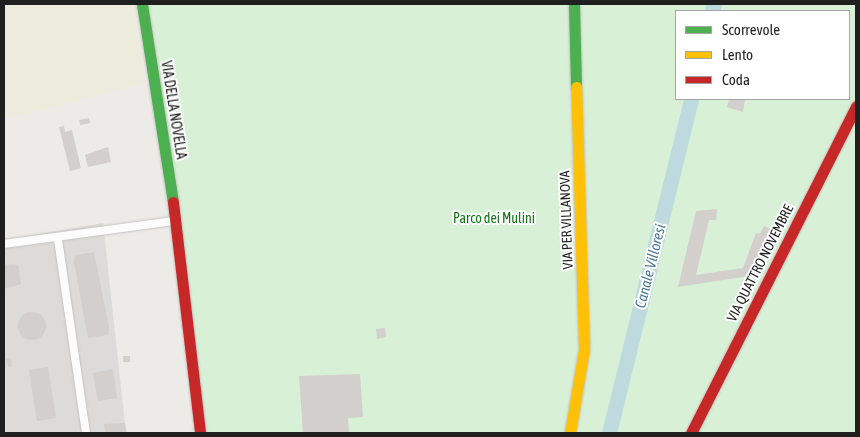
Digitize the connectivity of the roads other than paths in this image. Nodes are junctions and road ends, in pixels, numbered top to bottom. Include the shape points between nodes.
1 (142, 4) edge
2 (574, 4) edge
3 (856, 106) edge
4 (177, 220) junction
5 (58, 240) junction
6 (4, 244) edge
7 (86, 433) edge
8 (200, 433) edge
9 (570, 433) edge
10 (691, 433) edge

1 - 4 street, VIA DELLA NOVELLA
2 - 9 street, VIA PER VILLANOVA via 584,349
3 - 10 street, VIA QUATTRO NOVEMBRE
4 - 5 lane
4 - 8 street, VIA DELLA NOVELLA
5 - 6 lane
5 - 7 lane

